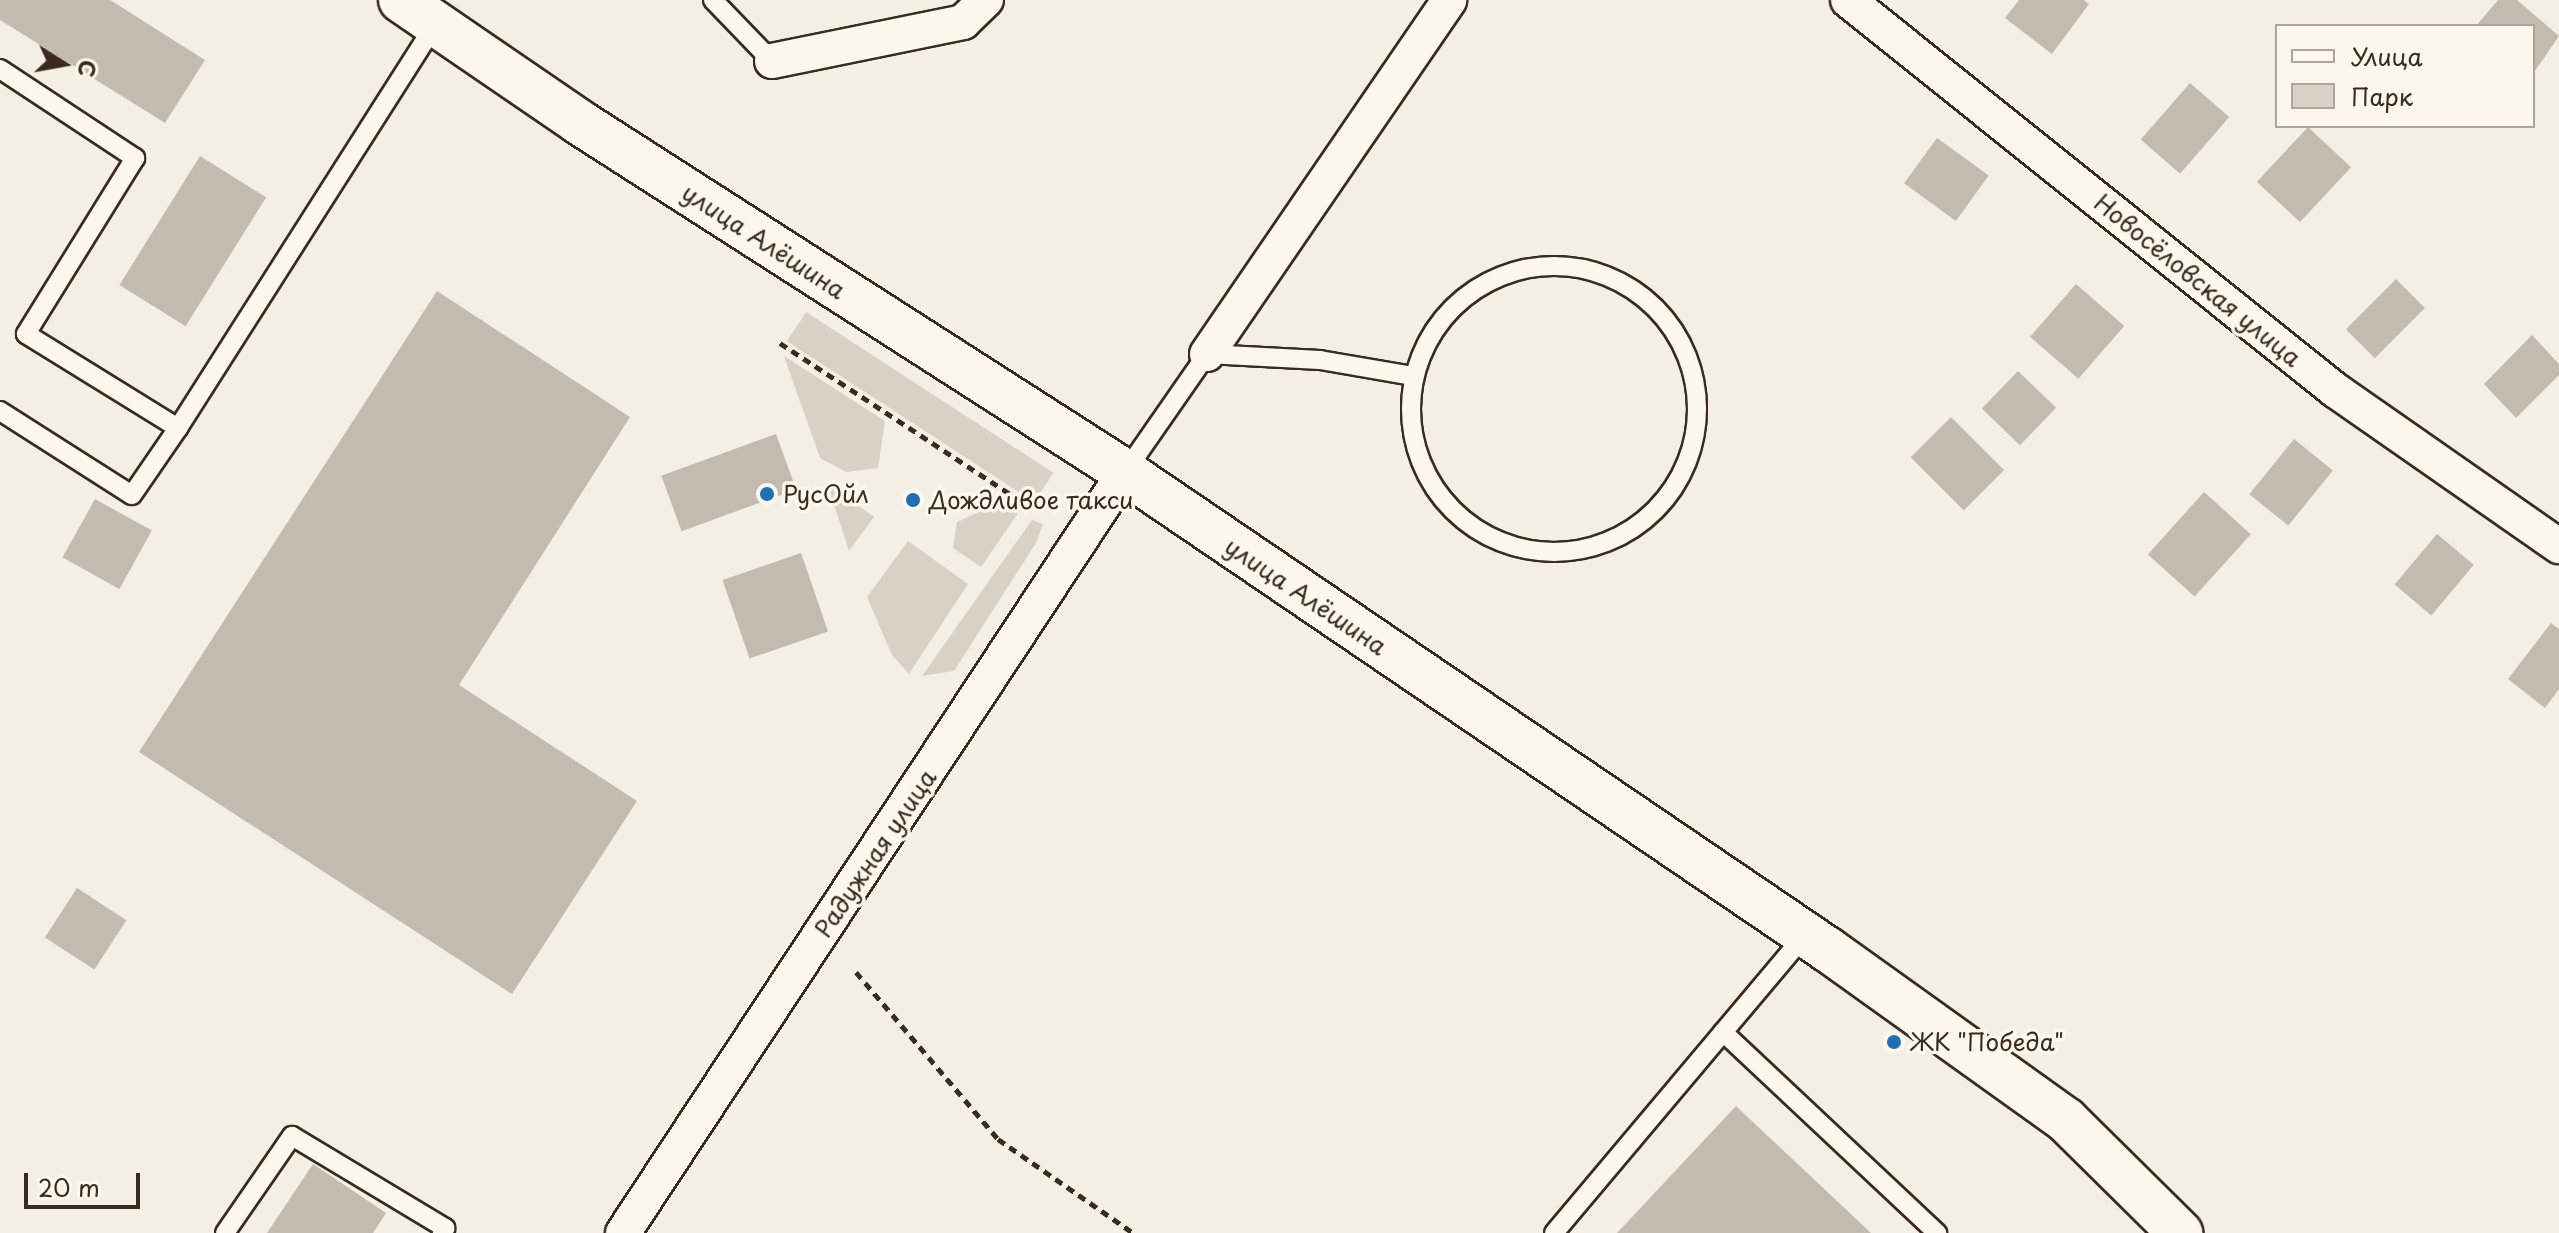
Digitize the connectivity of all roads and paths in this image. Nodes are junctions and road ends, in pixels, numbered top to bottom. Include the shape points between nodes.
1 (713, 0) edge
2 (986, 0) edge
3 (1449, 0) edge
4 (1848, 0) edge
5 (418, 11) edge
6 (772, 61) joint
7 (0, 69) edge
8 (780, 343) dead end
9 (1207, 354) junction
10 (1414, 376) junction
11 (0, 411) edge
12 (178, 428) junction
13 (1125, 472) junction
14 (1031, 508) dead end
15 (2559, 546) edge
16 (1806, 934) junction
17 (856, 972) dead end
18 (1723, 1032) junction
19 (225, 1233) edge
20 (442, 1233) edge
21 (623, 1233) edge
22 (1133, 1233) edge
23 (1554, 1233) edge
24 (1937, 1233) edge
25 (2180, 1233) edge

1 - 6 lane
2 - 6 street via 963,22
3 - 9 street
4 - 15 street, Новосёловская улица via 2335,390
5 - 12 lane
5 - 13 street, улица Алёшина via 579,122
7 - 12 lane via 135,158 26,334
8 - 14 path
9 - 10 lane via 1320,360
9 - 13 lane
10 - 10 lane via 1411,426 1426,474 1455,515 1497,542 1546,553 1595,548 1618,537 1641,525 1675,489 1695,443 1698,398 1688,354 1664,315 1630,286 1588,269 1543,265 1499,276 1460,299 1431,334
11 - 12 lane via 132,495
13 - 16 street, улица Алёшина
13 - 21 street, Радужная улица
16 - 18 lane
16 - 25 street, улица Алёшина via 2066,1120
17 - 22 path via 998,1139
18 - 23 lane
18 - 24 lane
19 - 20 lane via 292,1136 445,1228

